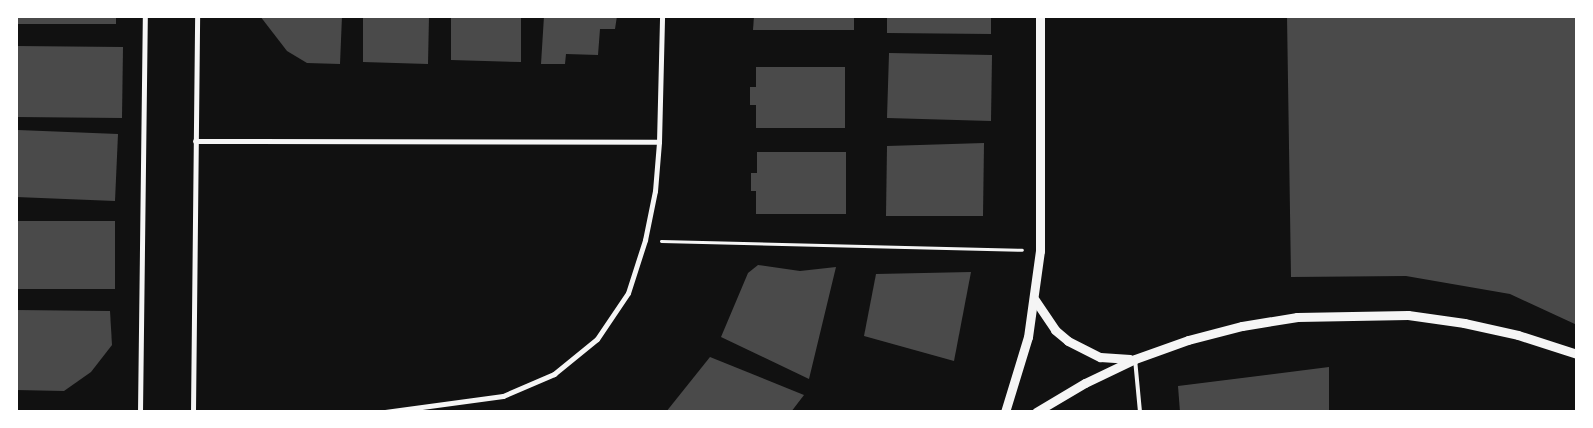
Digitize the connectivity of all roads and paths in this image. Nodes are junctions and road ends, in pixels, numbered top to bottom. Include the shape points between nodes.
1 (145, 16) edge
2 (197, 16) edge
3 (662, 16) edge
4 (1040, 16) edge
5 (195, 141) junction
6 (659, 142) junction
7 (645, 240) junction
8 (1040, 251) junction
9 (1035, 300) junction
10 (1577, 354) edge
11 (1135, 359) junction
12 (140, 412) edge
13 (193, 412) edge
14 (385, 412) edge
15 (1005, 412) edge
16 (1036, 412) edge
17 (1140, 412) edge

1 - 12 street
2 - 5 street
3 - 6 street
4 - 8 street
5 - 6 street
5 - 13 street
6 - 7 street via 655,191
7 - 8 path
7 - 14 street via 628,293 597,338 554,374 503,396
8 - 9 street
9 - 11 street via 1055,330 1083,350 1100,357
9 - 15 street
10 - 11 street via 1518,335 1464,323 1352,314 1297,317 1242,326
11 - 16 street
11 - 17 lane

